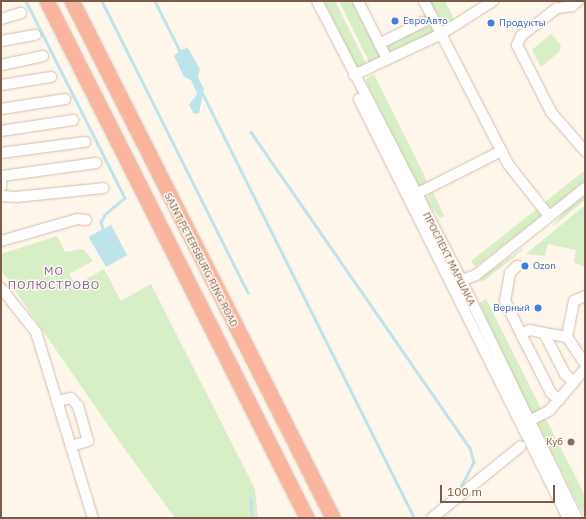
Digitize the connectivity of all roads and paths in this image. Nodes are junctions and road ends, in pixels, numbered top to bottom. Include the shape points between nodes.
1 (47, 1) edge
2 (72, 1) edge
3 (310, 1) edge
4 (317, 1) edge
5 (358, 1) edge
6 (424, 1) edge
7 (493, 1) edge
8 (578, 1) edge
9 (21, 13) dead end
10 (1, 19) edge
11 (423, 22) dead end
12 (441, 34) junction
13 (35, 35) dead end
14 (1, 41) edge
15 (379, 44) junction
16 (43, 56) dead end
17 (387, 59) junction
18 (1, 65) edge
19 (354, 75) junction
20 (51, 77) dead end
21 (1, 85) edge
22 (65, 99) dead end
23 (1, 109) edge
24 (73, 120) dead end
25 (1, 131) edge
26 (85, 142) dead end
27 (501, 151) junction
28 (585, 151) edge
29 (1, 153) edge
30 (96, 163) dead end
31 (1, 176) edge
32 (1, 187) edge
33 (104, 188) dead end
34 (585, 188) edge
35 (416, 194) junction
36 (1, 196) edge
37 (549, 216) junction
38 (86, 220) dead end
39 (1, 241) edge
40 (518, 266) dead end
41 (457, 282) junction
42 (1, 288) edge
43 (585, 296) edge
44 (544, 333) junction
45 (522, 334) junction
46 (567, 337) junction
47 (585, 364) edge
48 (585, 369) edge
49 (574, 382) junction
50 (559, 400) junction
51 (57, 401) junction
52 (525, 423) junction
53 (71, 446) junction
54 (521, 446) dead end
55 (93, 518) edge
56 (307, 518) edge
57 (333, 518) edge
58 (432, 518) edge
59 (568, 518) edge
60 (577, 518) edge

1 - 56 highway, SAINT PETERSBURG RING ROAD
2 - 57 highway, SAINT PETERSBURG RING ROAD
3 - 41 street, ПРОСПЕКТ МАРШАКА
4 - 19 street, ПРОСПЕКТ МАРШАКА
5 - 15 street
6 - 12 street
7 - 12 street
8 - 28 street via 572,6 557,8 520,36 517,46 551,112
9 - 10 street
11 - 15 street
12 - 17 street
12 - 27 street
13 - 14 street
15 - 17 street
16 - 18 street
17 - 19 street
19 - 35 street, ПРОСПЕКТ МАРШАКА
20 - 21 street
22 - 23 street
24 - 25 street
26 - 29 street
27 - 35 street
27 - 37 street via 516,175
30 - 31 street
31 - 32 street
33 - 36 street via 16,197
34 - 37 street
35 - 41 street, ПРОСПЕКТ МАРШАКА
37 - 41 street via 476,275
38 - 39 street via 77,219
40 - 45 street via 510,273 505,301
41 - 52 street, ПРОСПЕКТ МАРШАКА
42 - 51 street via 36,332
43 - 46 street via 574,301
44 - 45 street via 530,330
44 - 46 street
44 - 49 street via 565,374
45 - 50 street via 551,393
46 - 47 street
48 - 49 street
49 - 50 street
50 - 52 street via 549,411
51 - 53 street
51 - 53 street via 71,398 78,406 88,441
52 - 59 street, ПРОСПЕКТ МАРШАКА
52 - 60 street, ПРОСПЕКТ МАРШАКА
53 - 55 street
54 - 58 street

